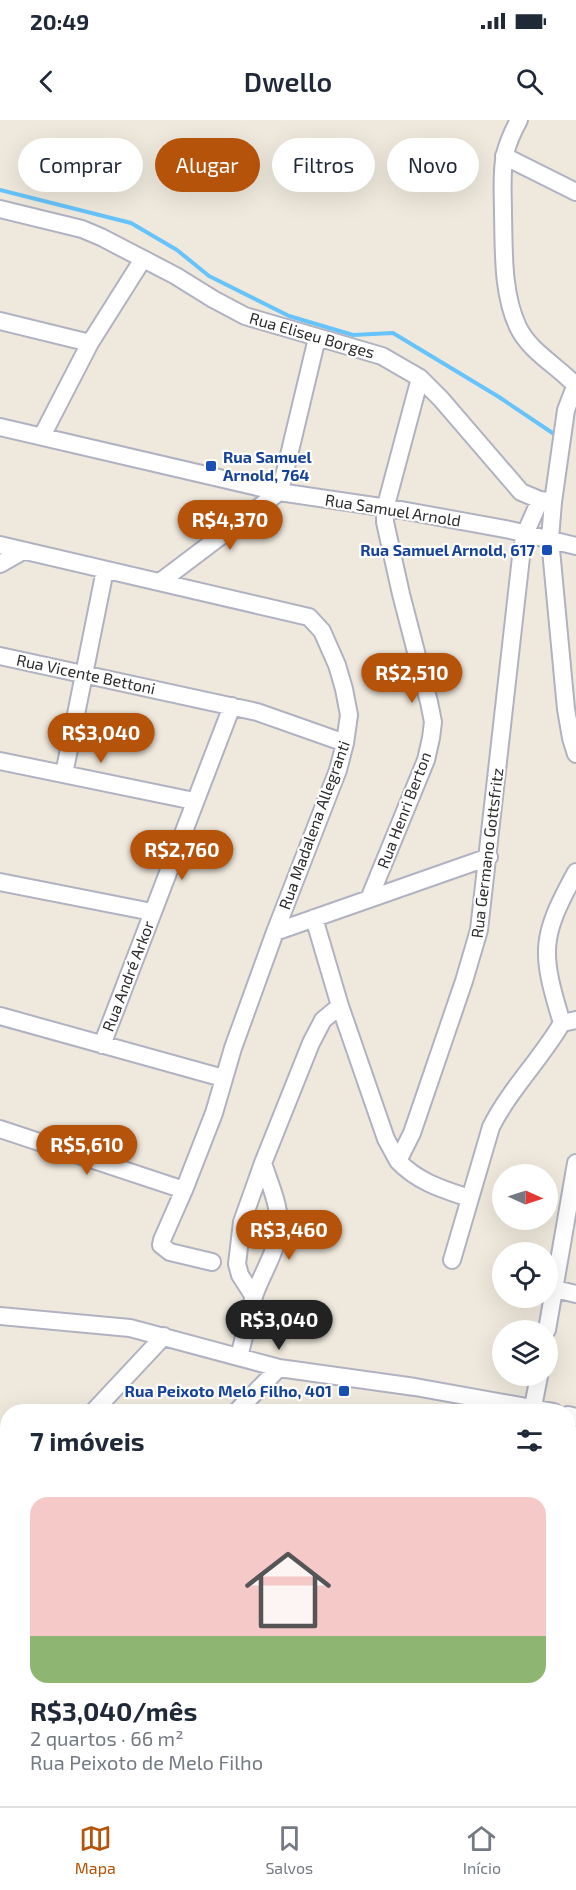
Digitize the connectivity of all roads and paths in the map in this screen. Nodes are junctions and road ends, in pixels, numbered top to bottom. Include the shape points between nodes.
1 (519, 120) edge
2 (504, 156) junction
3 (576, 192) edge
4 (0, 209) edge
5 (143, 259) junction
6 (0, 321) edge
7 (317, 338) junction
8 (90, 343) junction
9 (420, 378) junction
10 (576, 385) edge
11 (0, 427) edge
12 (42, 436) junction
13 (279, 492) junction
14 (546, 501) junction
15 (385, 509) junction
16 (525, 534) junction
17 (550, 539) junction
18 (0, 545) edge
19 (576, 546) edge
20 (23, 551) junction
21 (0, 564) edge
22 (105, 570) junction
23 (160, 582) junction
24 (0, 656) edge
25 (84, 673) junction
26 (232, 706) junction
27 (345, 743) junction
28 (576, 754) edge
29 (0, 761) edge
30 (64, 774) junction
31 (194, 801) junction
32 (489, 857) junction
33 (576, 872) edge
34 (0, 882) edge
35 (369, 899) junction
36 (152, 912) junction
37 (314, 918) junction
38 (275, 932) junction
39 (340, 1006) junction
40 (0, 1016) edge
41 (569, 1022) edge
42 (102, 1045) junction
43 (223, 1078) junction
44 (0, 1129) edge
45 (399, 1161) junction
46 (576, 1162) edge
47 (263, 1163) junction
48 (184, 1190) junction
49 (469, 1198) junction
50 (452, 1260) dead end
51 (212, 1262) dead end
52 (558, 1271) edge
53 (558, 1290) edge
54 (576, 1294) edge
55 (254, 1297) junction
56 (0, 1316) edge
57 (164, 1336) junction
58 (239, 1357) junction
59 (279, 1368) junction
60 (537, 1386) edge
61 (100, 1404) edge
62 (244, 1404) edge
63 (515, 1404) edge
64 (534, 1404) edge

1 - 2 street
2 - 3 street
2 - 10 street via 505,257 512,310 530,345
4 - 5 street, Rua Eliseu Borges via 82,229
5 - 7 street, Rua Eliseu Borges via 245,316
5 - 8 street
6 - 8 street
7 - 9 street, Rua Eliseu Borges via 382,356
7 - 13 street
8 - 12 street
9 - 14 street, Rua Eliseu Borges via 521,492
9 - 15 street
10 - 14 street via 566,410
11 - 12 street, Rua Samuel Arnold
12 - 13 street, Rua Samuel Arnold
13 - 15 street, Rua Samuel Arnold
13 - 23 street
14 - 16 street, Rua Germano Gottsfritz
14 - 17 street
15 - 16 street, Rua Samuel Arnold
15 - 35 street, Rua Henri Berton via 401,594 433,722 426,760
16 - 17 street, Rua Samuel Arnold
16 - 32 street, Rua Germano Gottsfritz
17 - 19 street, Rua Samuel Arnold
17 - 28 street via 566,710
18 - 20 street
20 - 21 street
20 - 22 street
22 - 23 street
22 - 25 street
23 - 27 street, Rua Madalena Allegranti via 292,612 315,622 337,665 344,689 349,715
24 - 25 street, Rua Vicente Bettoni
25 - 26 street, Rua Vicente Bettoni
25 - 30 street
26 - 27 street, Rua Vicente Bettoni
26 - 31 street, Rua André Arkor
27 - 38 street, Rua Madalena Allegranti
29 - 30 street
30 - 31 street
31 - 36 street, Rua André Arkor
32 - 35 street
32 - 45 street, Rua Germano Gottsfritz via 472,956
33 - 41 street via 554,914 546,953 548,974
34 - 36 street
35 - 37 street
36 - 42 street, Rua André Arkor
37 - 38 street
37 - 39 street
38 - 43 street, Rua Madalena Allegranti
39 - 45 street via 386,1139
39 - 47 street via 317,1030
40 - 42 street
41 - 49 street via 500,1110
42 - 43 street
43 - 48 street, Rua Madalena Allegranti via 214,1113
44 - 48 street
45 - 49 street via 420,1180
46 - 52 street
47 - 55 street via 275,1200 279,1233
47 - 55 street via 242,1222 237,1264
48 - 51 street, Rua Madalena Allegranti via 161,1245 170,1252
49 - 50 street
53 - 54 street
55 - 58 street
56 - 57 street via 93,1323
57 - 58 street
57 - 61 street
58 - 59 street
59 - 62 street
59 - 63 street
60 - 64 street

